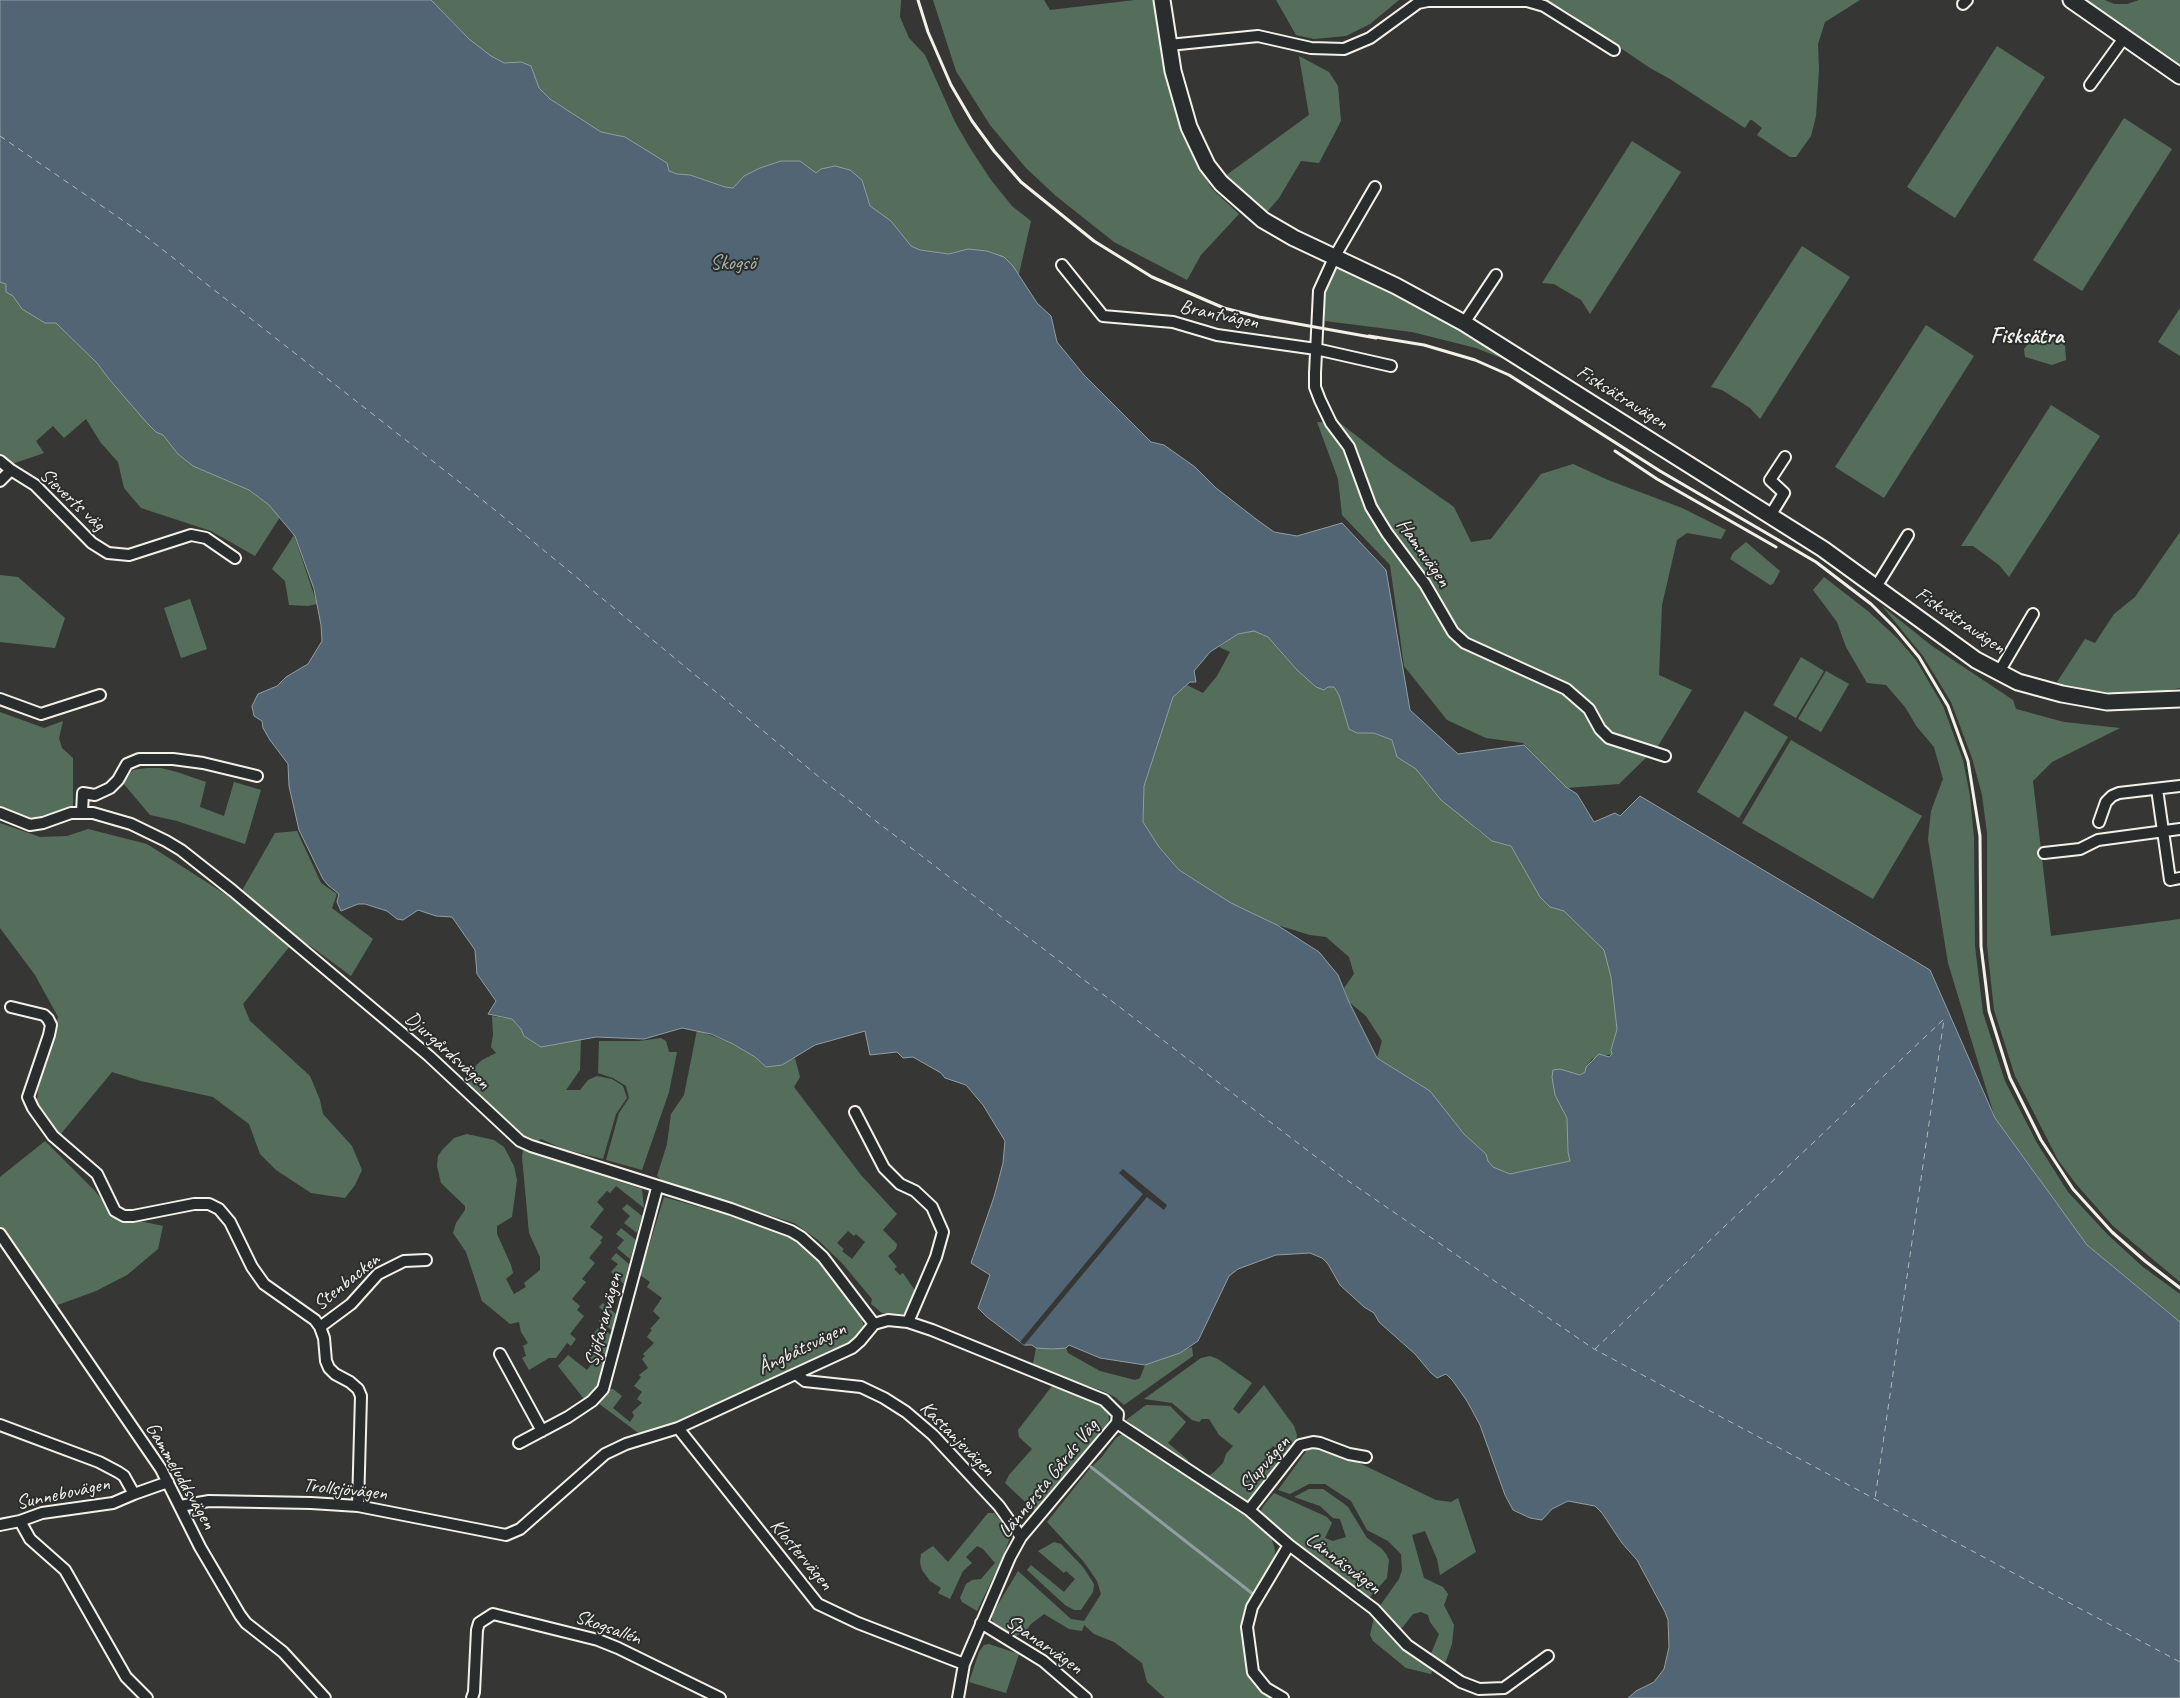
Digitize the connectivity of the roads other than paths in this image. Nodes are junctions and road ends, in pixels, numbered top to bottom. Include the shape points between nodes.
1 (1162, 0) edge
2 (2071, 0) edge
3 (2124, 38) junction
4 (1169, 45) junction
5 (1614, 50) dead end
6 (2180, 76) edge
7 (2090, 85) dead end
8 (1375, 187) dead end
9 (1334, 256) junction
10 (1062, 265) dead end
11 (1496, 275) dead end
12 (1464, 323) junction
13 (1316, 350) junction
14 (1391, 366) dead end
15 (1785, 457) dead end
16 (0, 461) edge
17 (11, 470) junction
18 (0, 481) edge
19 (1770, 516) junction
20 (1908, 534) dead end
21 (235, 558) dead end
22 (1876, 587) junction
23 (2034, 614) dead end
24 (1999, 672) junction
25 (100, 695) dead end
26 (0, 699) edge
27 (2180, 700) edge
28 (1665, 756) dead end
29 (257, 776) dead end
30 (2180, 786) edge
31 (2157, 789) junction
32 (82, 812) junction
33 (0, 813) edge
34 (2099, 822) dead end
35 (2180, 828) edge
36 (2164, 831) junction
37 (2044, 853) dead end
38 (2175, 879) edge
39 (11, 1007) dead end
40 (855, 1112) dead end
41 (657, 1188) junction
42 (0, 1234) edge
43 (426, 1260) dead end
44 (908, 1322) junction
45 (874, 1324) junction
46 (320, 1327) junction
47 (500, 1354) dead end
48 (796, 1374) junction
49 (1117, 1423) junction
50 (0, 1425) edge
51 (678, 1428) junction
52 (542, 1432) junction
53 (519, 1443) dead end
54 (1366, 1457) dead end
55 (168, 1482) junction
56 (134, 1494) junction
57 (180, 1506) junction
58 (358, 1506) junction
59 (1249, 1510) junction
60 (20, 1521) junction
61 (0, 1525) edge
62 (506, 1535) joint
63 (1022, 1537) junction
64 (1289, 1545) junction
65 (981, 1623) junction
66 (1548, 1656) dead end
67 (964, 1664) junction
68 (147, 1698) edge
69 (324, 1698) edge
70 (472, 1698) edge
71 (720, 1698) edge
72 (958, 1698) edge
73 (1086, 1698) edge
74 (1283, 1698) edge

1 - 4 street, Fisksätravägen
2 - 3 street
3 - 6 street
3 - 7 street
4 - 5 street via 1258,36 1311,48 1344,49 1370,38 1418,3 1527,1 1544,6
4 - 9 street, Fisksätravägen via 1177,91 1189,127 1207,165 1221,184 1263,220
8 - 9 street, Hamnvägen
9 - 12 street, Fisksätravägen
9 - 13 street, Hamnvägen via 1319,291
10 - 13 street, Brantvägen via 1103,316 1173,322 1218,335
11 - 12 street
12 - 19 street, Fisksätravägen
13 - 14 street, Brantvägen
13 - 28 street, Hamnvägen via 1315,387 1331,423 1349,447 1371,507 1425,584 1453,632 1465,643 1566,689 1589,710 1609,738
15 - 19 street via 1770,480 1784,493
16 - 17 street
17 - 18 street, Sieverts väg
17 - 21 street, Sieverts väg via 35,485 92,543 108,553 129,555 191,535 206,538
19 - 22 street, Fisksätravägen
20 - 22 street
22 - 24 street, Fisksätravägen via 1976,660
23 - 24 street
24 - 27 street, Fisksätravägen via 2062,694 2107,702
25 - 26 street via 41,714
29 - 32 street via 203,763 138,759 126,764 110,788 95,794 83,793
30 - 31 street
31 - 34 street via 2112,796 2106,802
31 - 36 street
32 - 33 street, Djurgårdsvägen via 30,825
32 - 41 street, Djurgårdsvägen via 109,816 131,824 181,850 429,1056 520,1141
35 - 36 street
36 - 37 street via 2098,840 2080,849
36 - 38 street
39 - 46 street via 44,1015 48,1019 51,1025 49,1035 28,1097 53,1136 97,1174 115,1211 132,1216 194,1204 209,1204 219,1209 230,1222 264,1284 315,1320
40 - 44 street via 884,1168 932,1207 943,1232 936,1257
41 - 45 street, Djurgårdsvägen via 780,1226 801,1237 823,1258
41 - 52 street, Sjöfararvägen via 603,1388 592,1401
42 - 55 street, Gammeluddsvägen
43 - 46 street, Stenbacken via 404,1261 376,1271 351,1304
44 - 45 street, Ångbåtsvägen via 888,1320
44 - 49 street, Ångbåtsvägen via 1104,1400 1118,1414
45 - 48 street, Ångbåtsvägen via 852,1348
46 - 58 street via 330,1368 350,1382 361,1396
47 - 52 street
48 - 51 street, Ångbåtsvägen
48 - 63 street, Kastanjevägen via 805,1382 861,1387 906,1412 933,1435
49 - 59 street, Lännäsvägen
49 - 63 street, Lännersta Gårds Väg
50 - 56 street via 99,1462 124,1476
51 - 62 street, Ångbåtsvägen via 605,1454 520,1529
51 - 67 street, Klostervägen via 818,1604
52 - 53 street, Sjöfararvägen
54 - 59 street, Slupvägen via 1320,1443 1300,1445
55 - 56 street
55 - 57 street, Gammeluddsvägen
56 - 60 street, Sunnebovägen via 113,1502 42,1513
57 - 58 street, Trollsjövägen via 210,1501
57 - 69 street, Gammeluddsvägen via 216,1576 246,1624 283,1652
58 - 62 street, Trollsjövägen
59 - 64 street, Lännäsvägen
60 - 61 street, Sunnebovägen
60 - 68 street via 30,1539 65,1570 126,1677
63 - 65 street, Lännersta Gårds Väg via 1001,1575
64 - 66 street, Lännäsvägen via 1374,1609 1407,1645 1469,1687 1504,1688
64 - 74 street via 1252,1607 1247,1627 1253,1672 1266,1688
65 - 67 street, Lännersta Gårds Väg
65 - 73 street, Spanarvägen via 1043,1661
67 - 72 street, Lännersta Gårds Väg
70 - 71 street, Skogsallén via 479,1623 489,1616 499,1615 598,1640

